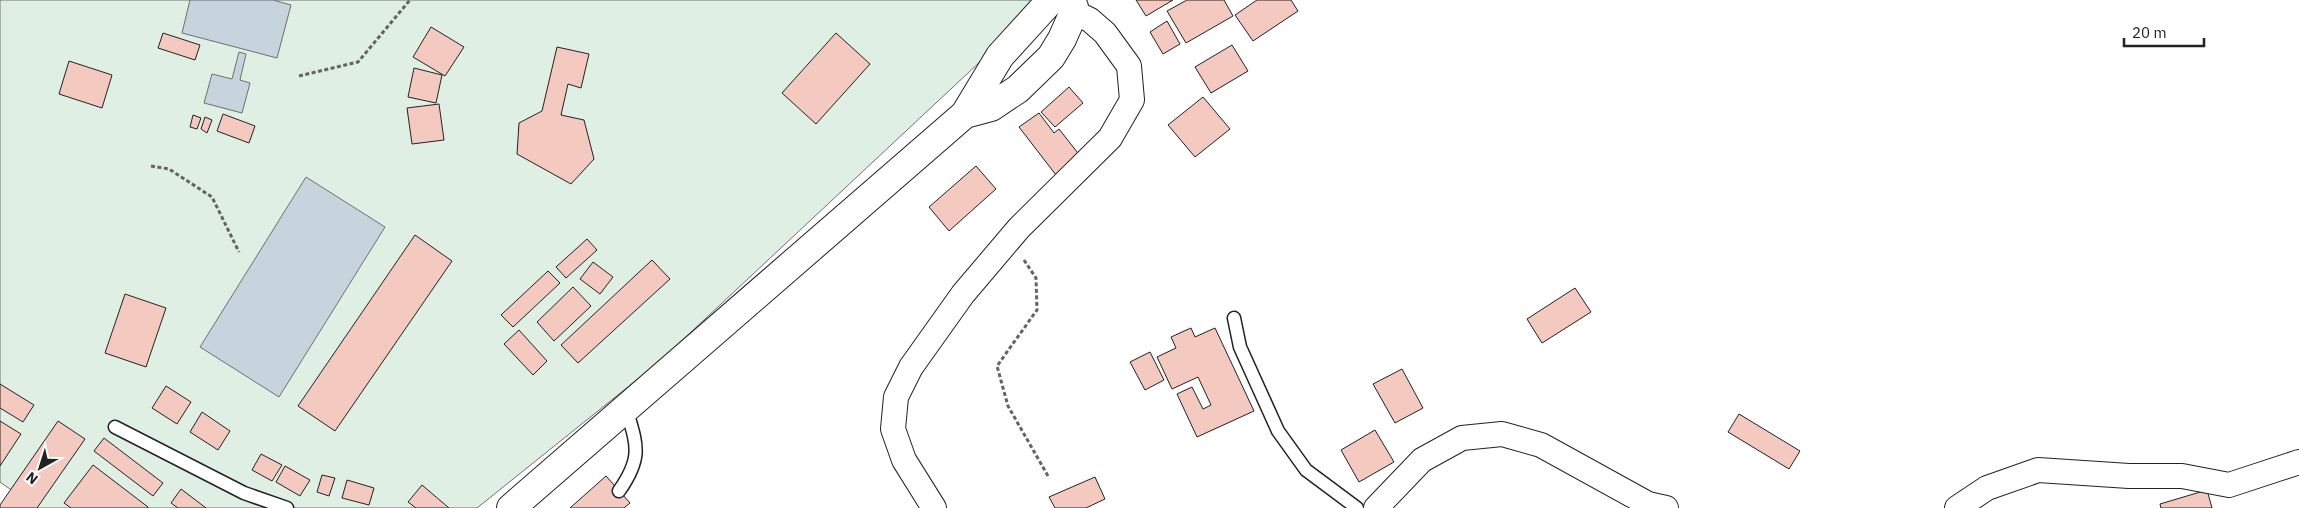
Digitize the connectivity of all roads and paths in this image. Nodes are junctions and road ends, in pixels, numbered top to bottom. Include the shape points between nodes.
1 (410, 0) edge
2 (1065, 6) edge
3 (299, 76) dead end
4 (966, 114) junction
5 (151, 166) dead end
6 (1010, 239) junction
7 (239, 252) dead end
8 (1234, 318) dead end
9 (626, 408) junction
10 (115, 427) dead end
11 (2299, 462) edge
12 (1048, 476) dead end
13 (619, 491) dead end
14 (287, 508) edge
15 (511, 508) edge
16 (934, 508) edge
17 (1358, 508) edge
18 (1376, 508) edge
19 (1666, 508) edge
20 (1957, 508) edge

1 - 3 path via 358,62
2 - 4 highway via 1036,14 1000,56
2 - 4 highway via 1062,39 1051,56 1018,89 991,106
2 - 6 street via 1105,33 1129,66 1132,100 1110,138
4 - 9 highway
5 - 7 path via 169,169 212,197
6 - 12 path via 1036,278 1037,310 997,366 1008,406
6 - 16 street via 963,294 911,367 896,396 893,429 904,460
8 - 17 lane via 1240,346 1278,430 1306,470
9 - 13 lane via 636,443 635,465
9 - 15 highway
10 - 14 lane via 244,493
11 - 20 street via 2230,485 2182,476 2038,470 1987,488
18 - 19 street via 1422,460 1462,438 1502,434 1541,445 1648,504

